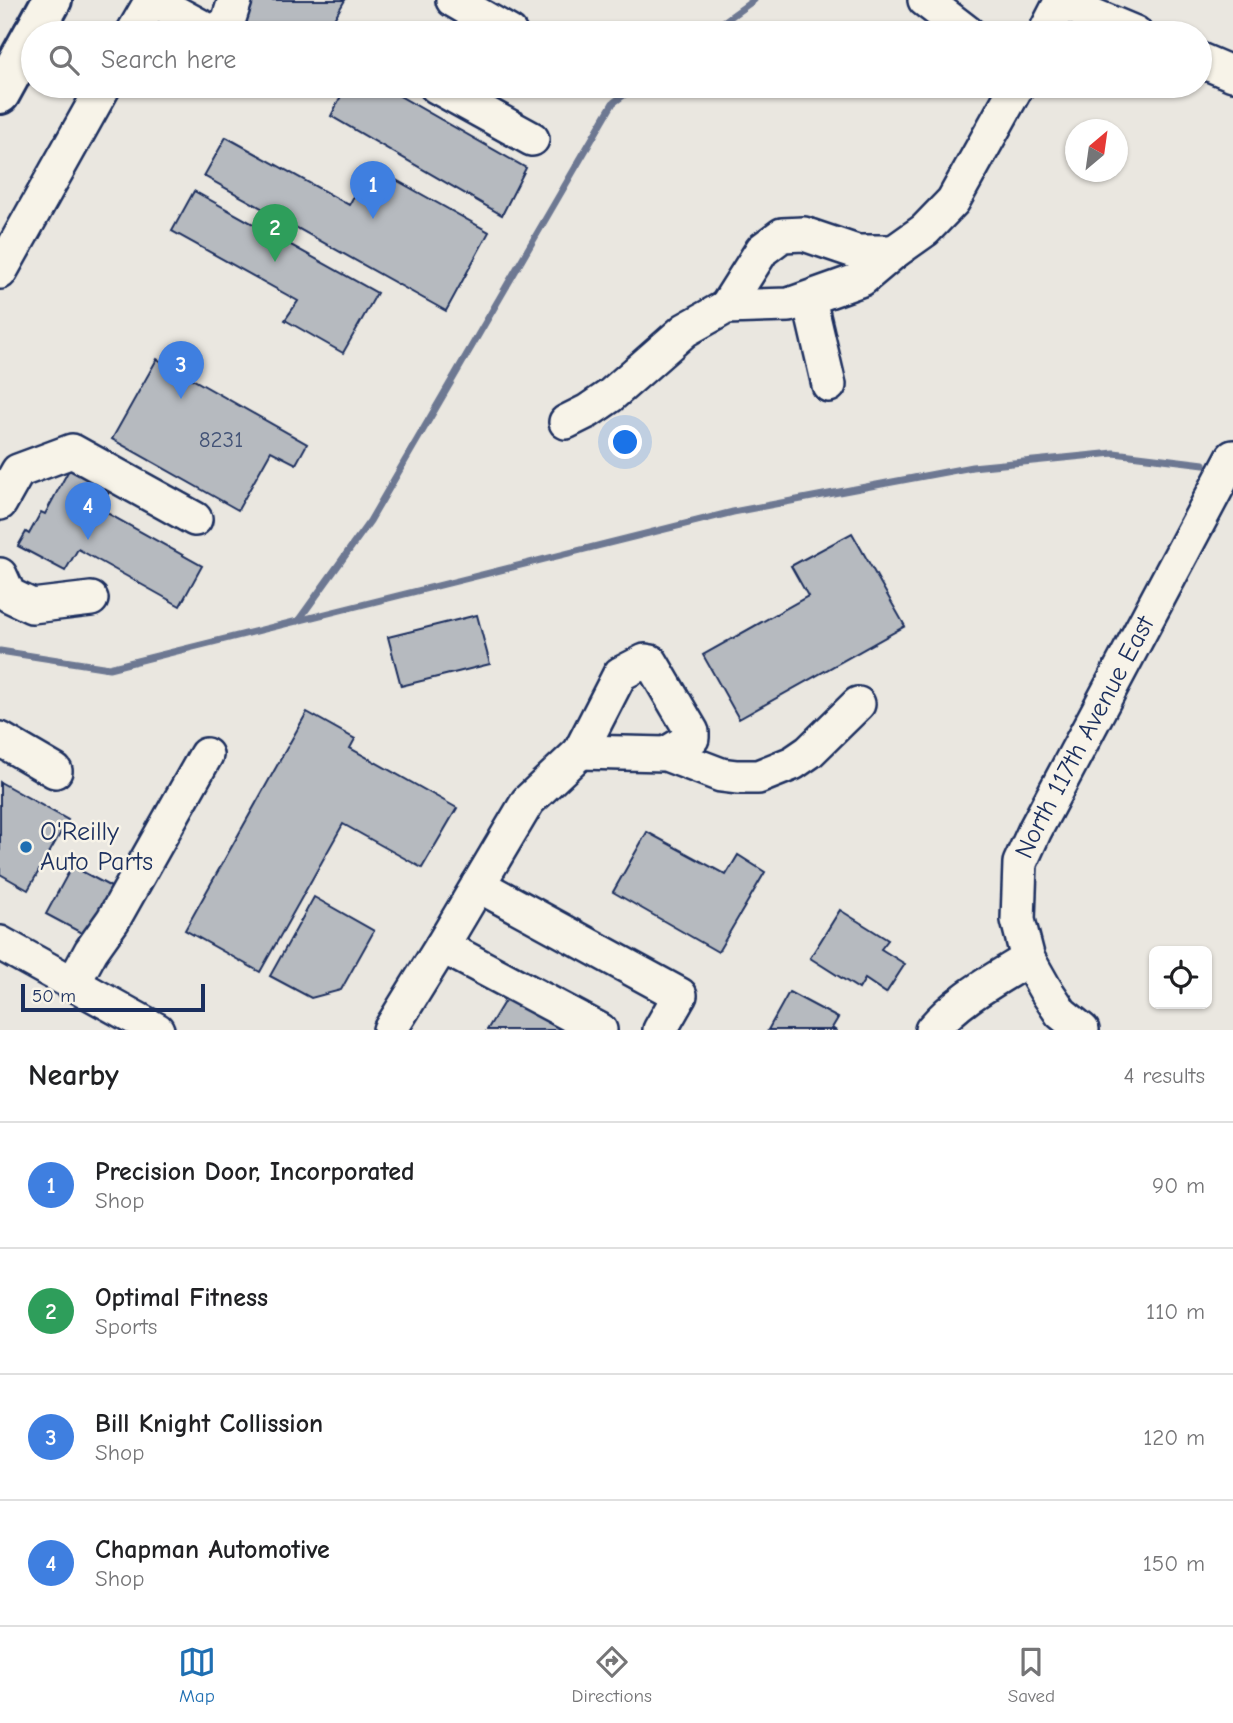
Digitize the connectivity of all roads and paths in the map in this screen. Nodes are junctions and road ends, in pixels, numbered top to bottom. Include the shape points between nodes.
1 (52, 0) edge
2 (152, 0) edge
3 (236, 0) edge
4 (453, 0) edge
5 (925, 0) edge
6 (1062, 1) edge
7 (40, 21) edge
8 (140, 21) edge
9 (191, 21) edge
10 (228, 21) edge
11 (489, 21) edge
12 (952, 21) edge
13 (1051, 21) edge
14 (1108, 21) edge
15 (21, 56) edge
16 (1212, 65) edge
17 (1233, 74) edge
18 (0, 94) edge
19 (97, 98) edge
20 (458, 98) edge
21 (1010, 98) edge
22 (532, 139) dead end
23 (894, 252) junction
24 (0, 272) edge
25 (809, 299) junction
26 (726, 307) junction
27 (829, 385) dead end
28 (566, 422) dead end
29 (1233, 457) edge
30 (9, 466) edge
31 (0, 503) edge
32 (195, 519) dead end
33 (0, 575) edge
34 (91, 599) dead end
35 (858, 704) dead end
36 (0, 739) edge
37 (580, 752) junction
38 (666, 754) junction
39 (206, 755) dead end
40 (55, 771) dead end
41 (478, 886) junction
42 (0, 943) edge
43 (442, 946) junction
44 (1028, 959) junction
45 (73, 984) junction
46 (150, 1028) edge
47 (390, 1030) edge
48 (600, 1030) edge
49 (660, 1030) edge
50 (932, 1030) edge
51 (1082, 1030) edge

1 - 7 highway
2 - 8 street
2 - 9 street
3 - 10 street
4 - 11 street
5 - 12 street
6 - 13 street
6 - 14 street
15 - 18 highway
16 - 17 street
19 - 24 street
20 - 22 street
21 - 23 street via 953,201 925,230
23 - 25 street via 862,279
23 - 26 street via 857,252 804,234 782,235 762,250
25 - 26 street via 789,305
25 - 27 street
26 - 28 street via 685,330 610,396
29 - 44 street, North 117th Avenue East via 1020,863 1018,920
30 - 31 street
30 - 32 street via 72,451
33 - 34 street via 9,595 32,606
35 - 38 street via 809,752 758,777 721,775
36 - 40 street
37 - 38 street
37 - 38 street via 620,674 645,661 650,662 692,733 692,738
37 - 41 street via 528,801
39 - 45 street
41 - 43 street
41 - 49 street via 680,995
42 - 45 street
43 - 47 street
43 - 48 street
44 - 50 street via 967,996
44 - 51 street, North 117th Avenue East via 1061,1013
45 - 46 street

